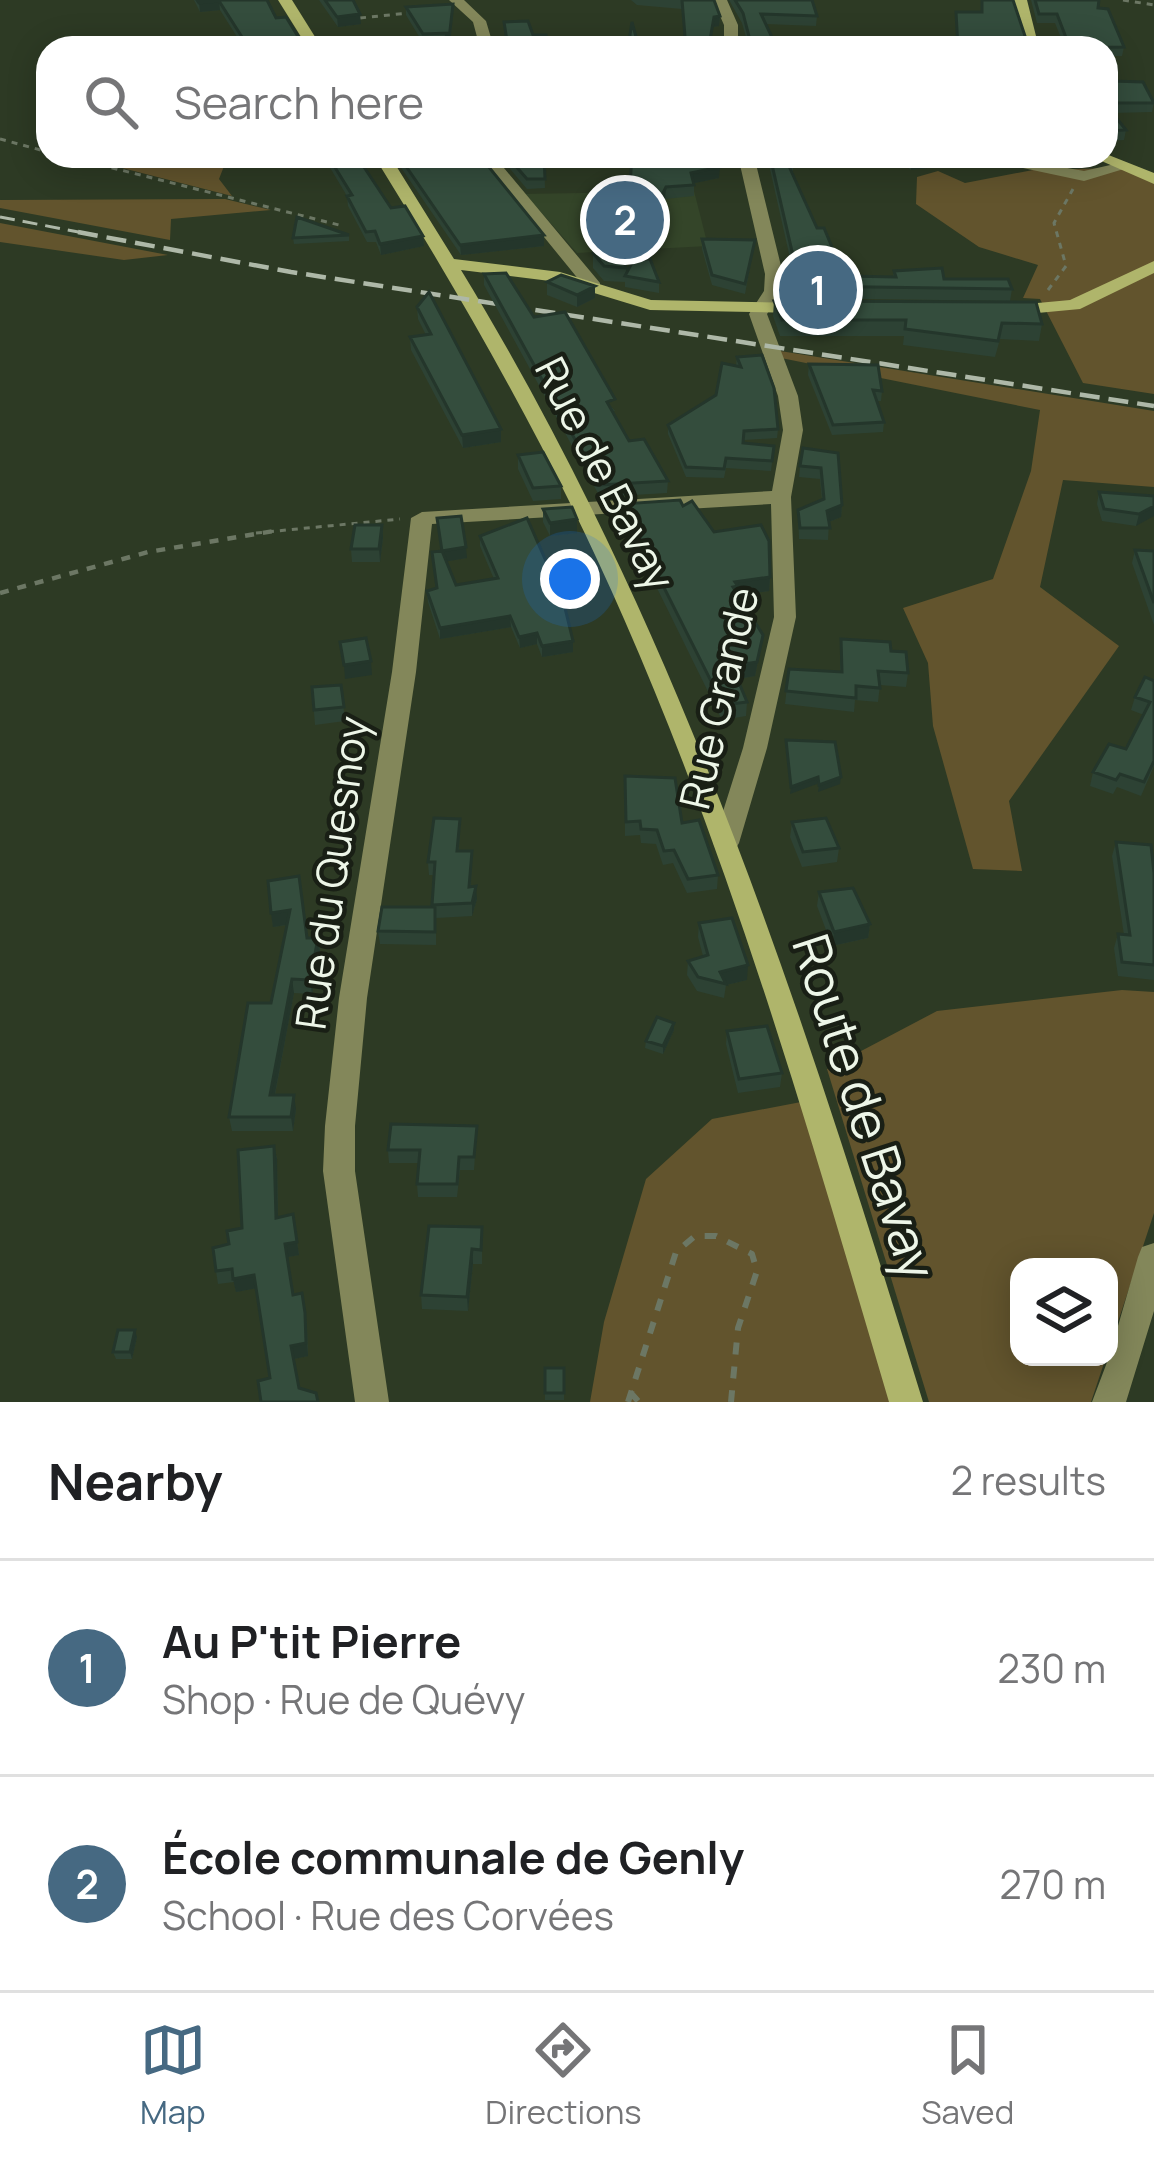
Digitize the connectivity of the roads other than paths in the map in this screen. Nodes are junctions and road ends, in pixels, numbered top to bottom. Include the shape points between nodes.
1 (286, 0) edge
2 (720, 0) edge
3 (1020, 0) edge
4 (462, 4) edge
5 (308, 36) edge
6 (485, 36) edge
7 (731, 36) edge
8 (1029, 36) edge
9 (390, 168) edge
10 (496, 168) edge
11 (749, 168) edge
12 (1040, 168) edge
13 (1119, 169) joint
14 (1154, 179) edge
15 (450, 264) junction
16 (1154, 266) edge
17 (594, 287) junction
18 (759, 307) junction
19 (830, 308) edge
20 (994, 311) edge
21 (782, 497) junction
22 (585, 511) junction
23 (726, 843) junction
24 (1154, 1257) edge
25 (372, 1402) edge
26 (907, 1402) edge
27 (1109, 1402) edge

1 - 5 main road
2 - 7 street
3 - 8 main road
4 - 6 street
9 - 15 main road, Rue de Bavay
10 - 17 street
11 - 18 street, Rue Grande via 774,274 773,291
12 - 13 street via 1084,176
13 - 14 main road
15 - 17 main road
15 - 22 main road, Rue de Bavay
16 - 20 main road via 1085,302
17 - 18 main road via 650,305
18 - 19 main road
18 - 21 street, Rue Grande via 793,430
21 - 22 street
21 - 23 street, Rue Grande via 785,617
22 - 23 main road, Rue de Bavay
22 - 25 street, Rue du Quesnoy via 422,518 340,1126 339,1171
23 - 26 main road, Route de Bavay via 814,1095
24 - 27 street

